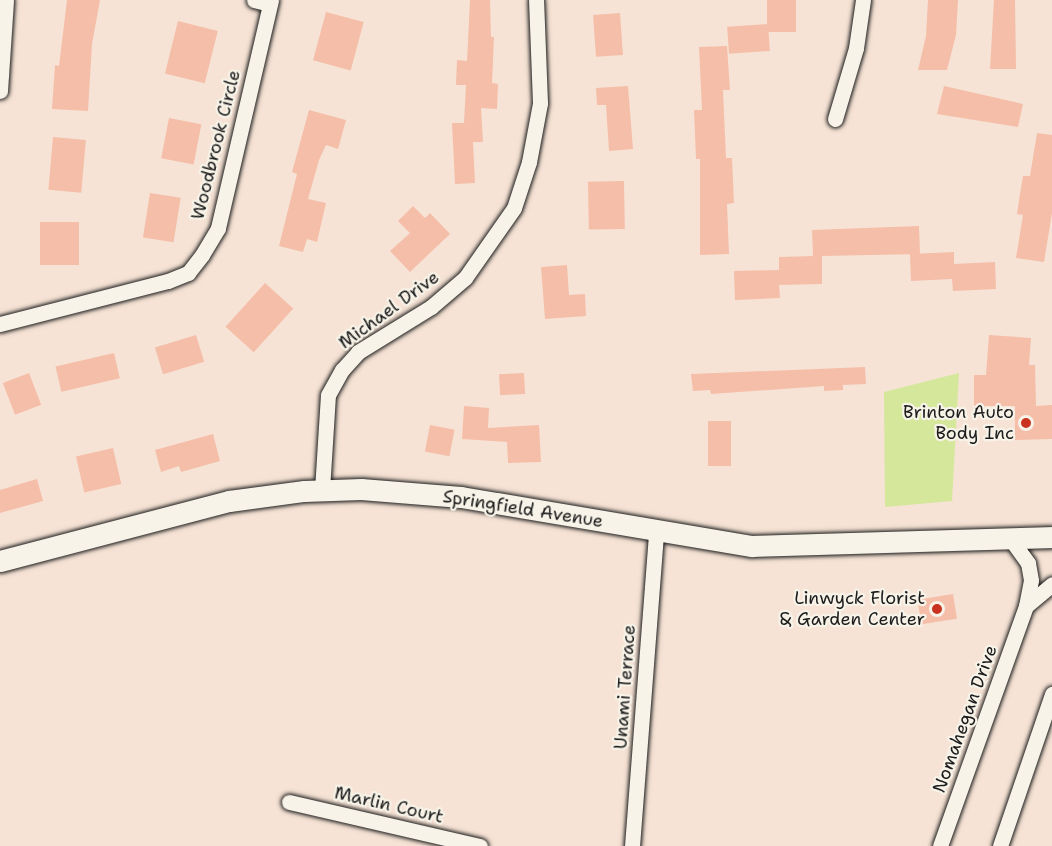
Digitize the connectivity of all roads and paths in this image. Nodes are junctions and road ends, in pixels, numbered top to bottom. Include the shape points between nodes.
1 (6, 0) edge
2 (254, 0) edge
3 (536, 0) edge
4 (863, 0) edge
5 (270, 2) edge
6 (0, 91) edge
7 (835, 119) dead end
8 (0, 324) edge
9 (322, 490) junction
10 (656, 531) junction
11 (1009, 537) junction
12 (1052, 537) edge
13 (0, 561) edge
14 (1052, 584) edge
15 (1026, 606) junction
16 (1052, 694) edge
17 (289, 802) dead end
18 (480, 846) edge
19 (632, 846) edge
20 (940, 846) edge
21 (1000, 846) edge

1 - 6 street
2 - 5 street, Woodbrook Circle
3 - 9 street, Michael Drive via 540,103 529,162 514,208 465,278 431,307 358,352 342,370 328,395
4 - 7 street via 855,48
5 - 8 street, Woodbrook Circle via 218,228 188,273
9 - 10 main road, Springfield Avenue via 461,497
9 - 13 main road, Springfield Avenue via 219,503
10 - 11 main road, Springfield Avenue via 762,546
10 - 19 street, Unami Terrace
11 - 12 main road, Springfield Avenue
11 - 15 street, Nomahegan Drive via 1028,563
14 - 15 street
15 - 20 street, Nomahegan Drive
16 - 21 street
17 - 18 street, Marlin Court

